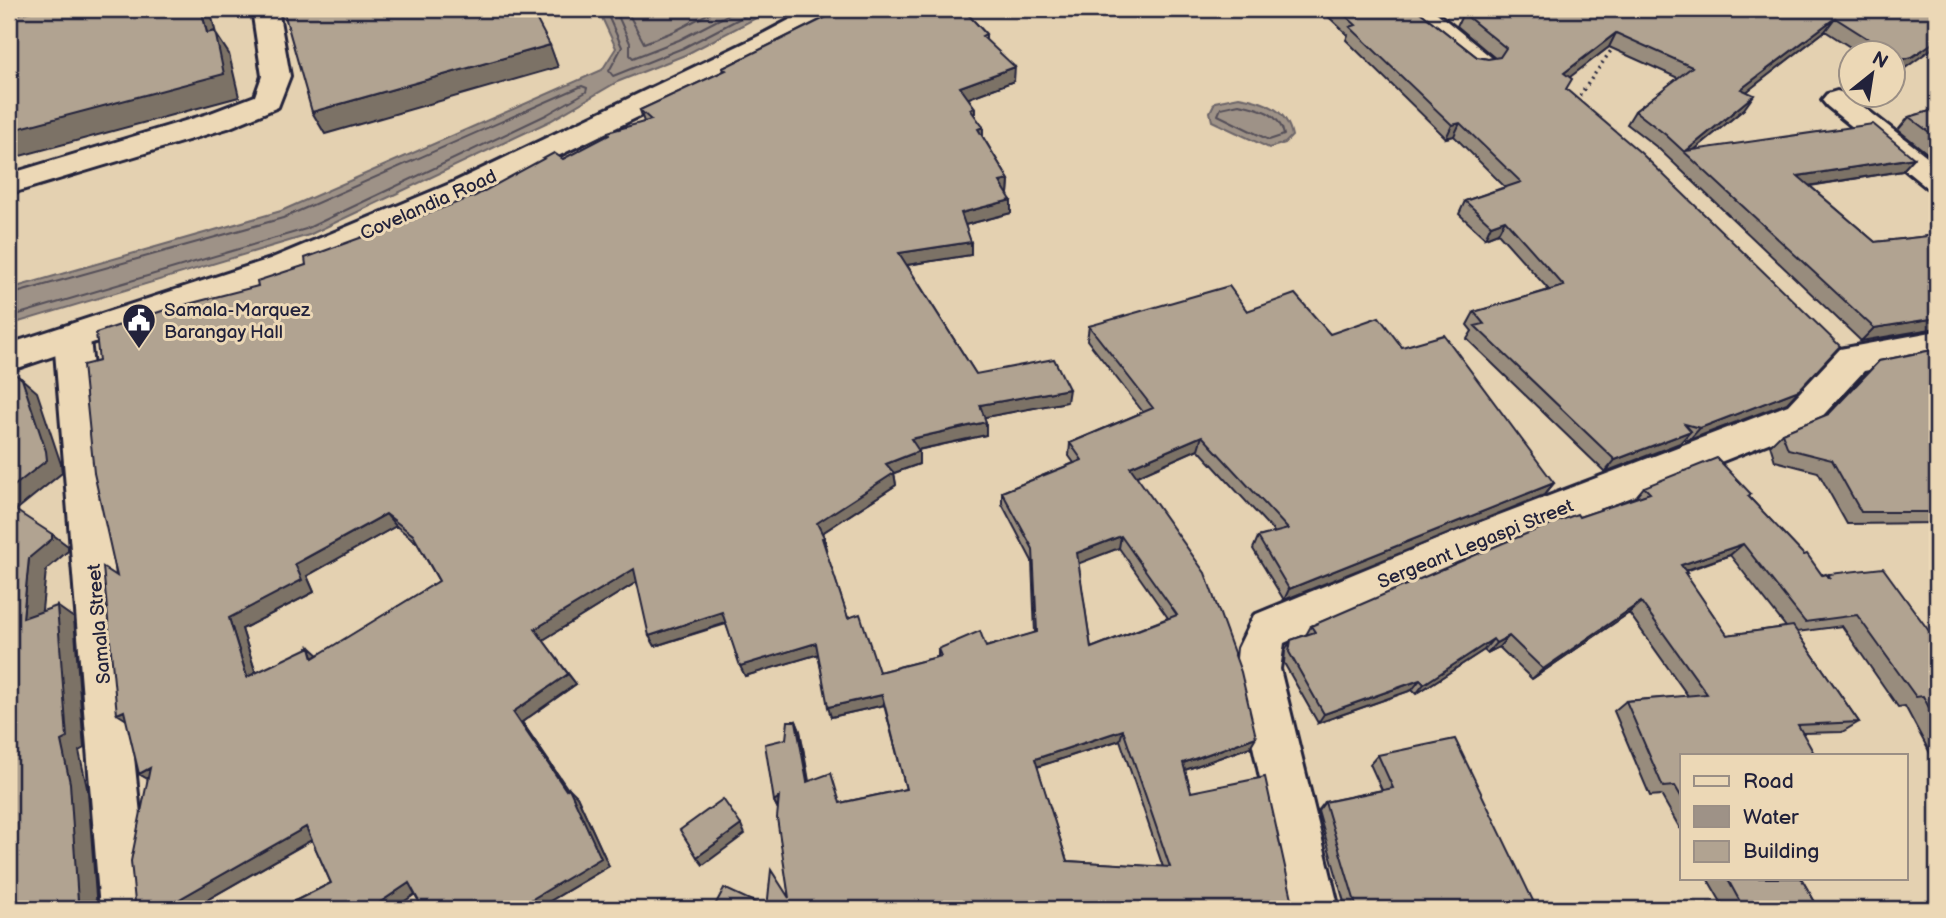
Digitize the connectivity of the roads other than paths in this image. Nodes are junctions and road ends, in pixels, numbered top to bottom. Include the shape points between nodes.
1 (265, 9) edge
2 (829, 9) edge
3 (1416, 9) edge
4 (1483, 62) edge
5 (1848, 108) edge
6 (1937, 180) edge
7 (9, 184) edge
8 (72, 339) junction
9 (1937, 344) edge
10 (9, 358) edge
11 (125, 909) edge
12 (1314, 909) edge

1 - 7 street via 276,76 268,101 218,121
2 - 8 street, Covelandia Road via 463,191 282,267
3 - 4 street
5 - 6 street
8 - 10 street, Covelandia Road
8 - 11 street, Samala Street
9 - 12 street, Sergeant Legaspi Street via 1843,349 1801,415 1479,540 1269,629 1260,648 1258,669

